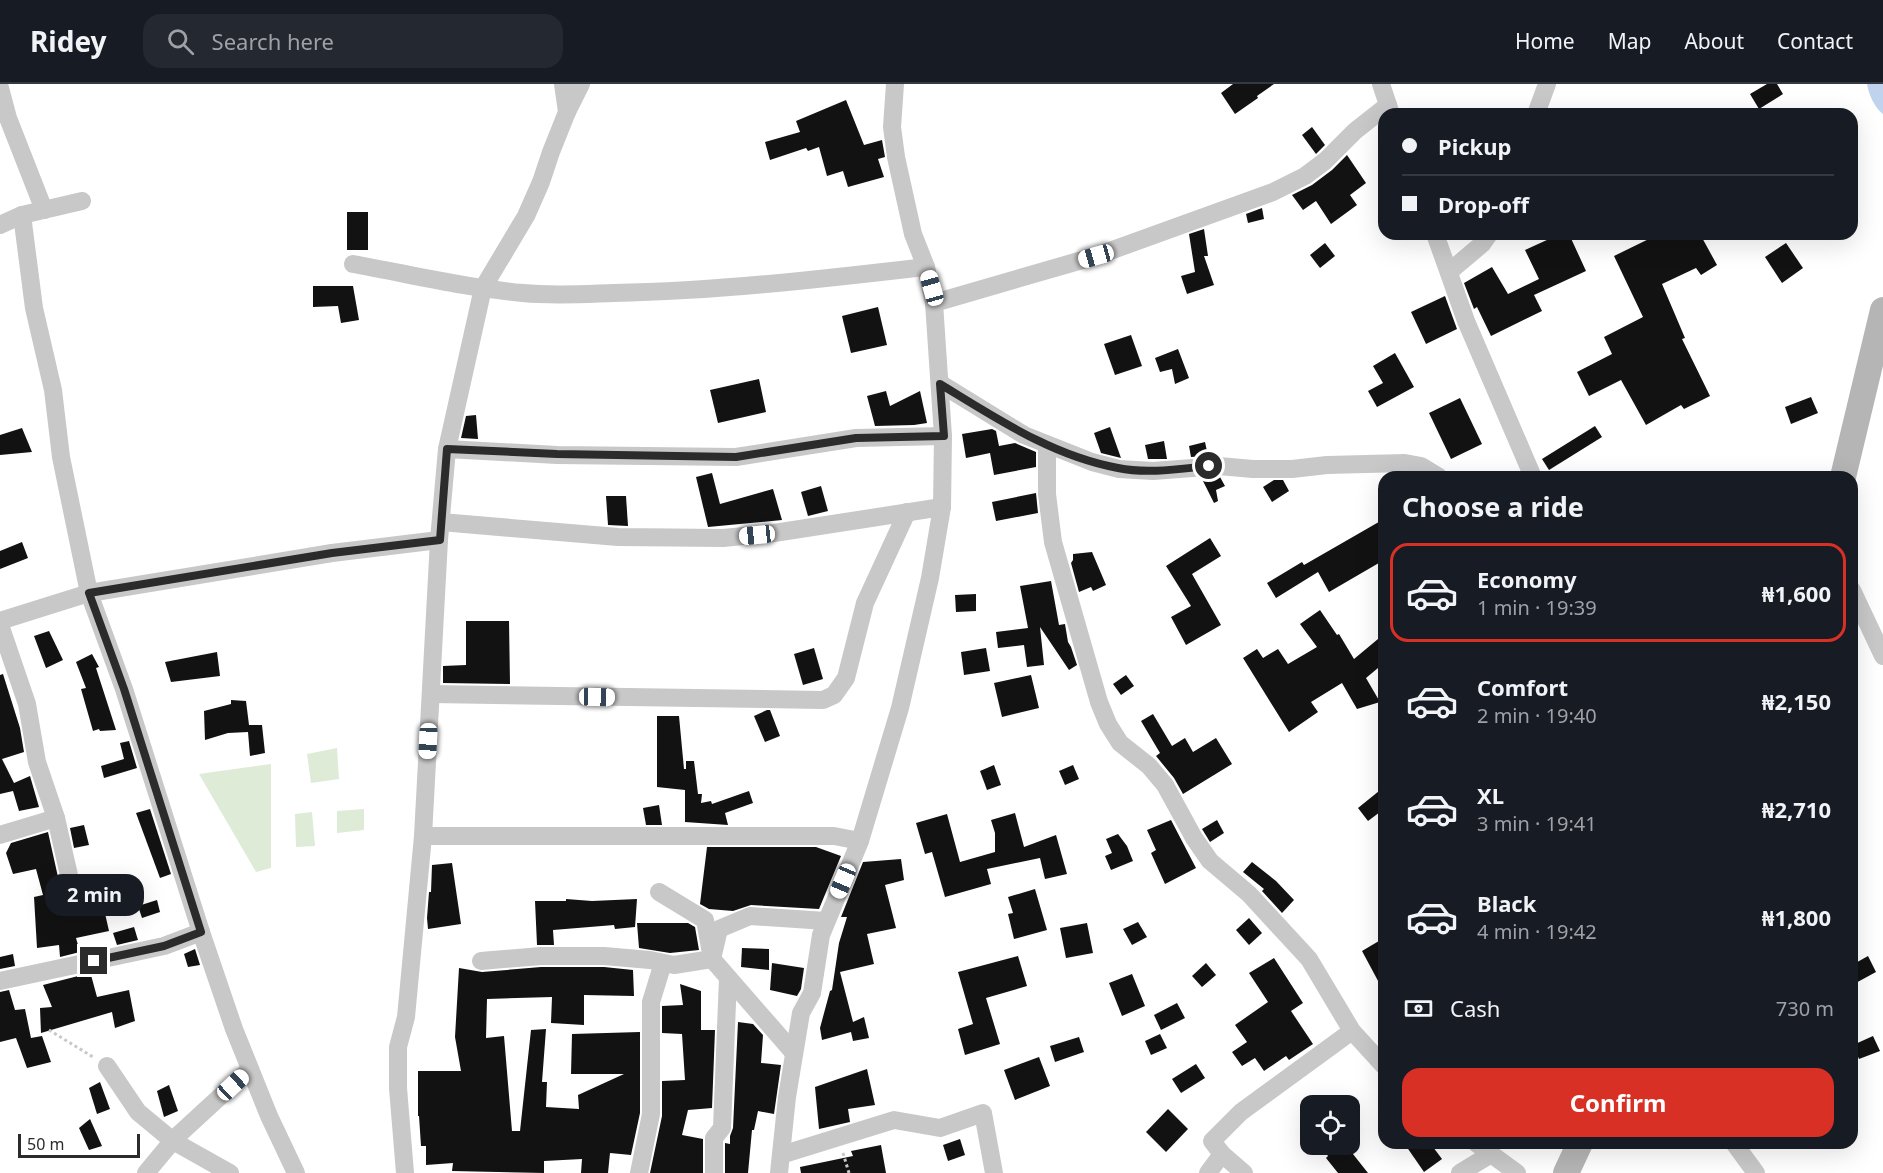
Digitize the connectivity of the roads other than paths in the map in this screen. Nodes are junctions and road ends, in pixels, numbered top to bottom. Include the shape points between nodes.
1 (563, 84) edge
2 (581, 84) edge
3 (895, 84) edge
4 (1381, 84) edge
5 (1547, 84) edge
6 (0, 88) edge
7 (1390, 108) edge
8 (1538, 108) edge
9 (567, 112) junction
10 (1378, 117) edge
11 (82, 201) dead end
12 (44, 210) junction
13 (22, 215) junction
14 (0, 225) edge
15 (1437, 240) edge
16 (1485, 240) edge
17 (352, 264) dead end
18 (926, 267) junction
19 (1449, 272) junction
20 (483, 288) junction
21 (934, 303) junction
22 (1883, 310) edge
23 (940, 384) junction
24 (944, 436) junction
25 (1047, 445) junction
26 (447, 449) junction
27 (1429, 471) edge
28 (1530, 471) edge
29 (1844, 471) edge
30 (942, 507) junction
31 (907, 512) junction
32 (440, 531) junction
33 (89, 593) junction
34 (1858, 603) edge
35 (0, 623) edge
36 (1883, 656) edge
37 (431, 693) junction
38 (56, 818) junction
39 (0, 835) edge
40 (423, 836) junction
41 (860, 841) junction
42 (659, 892) dead end
43 (72, 893) dead end
44 (826, 921) junction
45 (201, 932) junction
46 (712, 959) junction
47 (481, 961) dead end
48 (663, 963) junction
49 (728, 978) junction
50 (0, 981) edge
51 (1352, 1031) junction
52 (794, 1053) junction
53 (1378, 1059) edge
54 (107, 1066) road end
55 (250, 1069) junction
56 (173, 1141) junction
57 (1482, 1149) edge
58 (1577, 1149) edge
59 (1738, 1149) edge
60 (1222, 1154) junction
61 (1494, 1162) edge
62 (780, 1164) edge
63 (146, 1173) edge
64 (230, 1173) edge
65 (296, 1173) edge
66 (405, 1173) edge
67 (639, 1173) edge
68 (714, 1173) edge
69 (994, 1173) edge
70 (1208, 1173) edge
71 (1244, 1173) edge
72 (1460, 1173) edge
73 (1517, 1173) edge
74 (1566, 1173) edge
75 (1756, 1173) edge

1 - 9 street
2 - 9 street
3 - 18 street via 892,127 896,157 913,234
4 - 7 street
5 - 8 street
6 - 12 street
9 - 20 street via 526,216
10 - 21 street via 1355,131 1305,176 1273,192 1096,256
11 - 12 street
12 - 13 street
13 - 14 street
13 - 33 street via 34,308 53,390 61,457
15 - 19 street
16 - 19 street
17 - 20 street
18 - 20 street via 790,283 655,292 524,293
18 - 21 street
19 - 28 street
20 - 26 street
21 - 23 street
22 - 29 street
23 - 24 street
23 - 25 street
24 - 26 street via 856,438 736,457
24 - 30 street
25 - 27 street via 1119,469 1292,469 1405,463
25 - 51 street via 1047,494 1053,542 1108,724 1120,743 1157,774 1210,861 1248,894 1309,959
26 - 32 street
30 - 31 street
30 - 41 street via 900,708
31 - 32 street via 723,538
31 - 37 street via 865,603 846,678 834,696 823,700
32 - 33 street
32 - 37 street
33 - 35 street
33 - 45 street via 124,689
34 - 36 street
35 - 38 street via 27,704 37,762
37 - 40 street
38 - 39 street
38 - 43 street
40 - 41 street via 834,836
40 - 66 street via 406,1017 398,1047
41 - 44 street
42 - 46 street via 705,920
44 - 46 street via 750,916 719,929
44 - 52 street via 812,993 801,1013
45 - 50 street via 164,946
45 - 55 street
46 - 48 street
46 - 49 street
47 - 48 street via 594,956
48 - 67 street via 651,1002 651,1114
49 - 52 street
49 - 68 street via 722,1128 714,1138
51 - 53 street
51 - 60 street via 1240,1112 1212,1141
52 - 62 street
54 - 56 street via 138,1112
55 - 56 street
55 - 65 street
56 - 63 street
56 - 64 street
57 - 61 street
58 - 74 street
59 - 75 street
60 - 70 street
60 - 71 street
61 - 72 street
61 - 73 street
62 - 69 street via 894,1120 940,1128 983,1113

